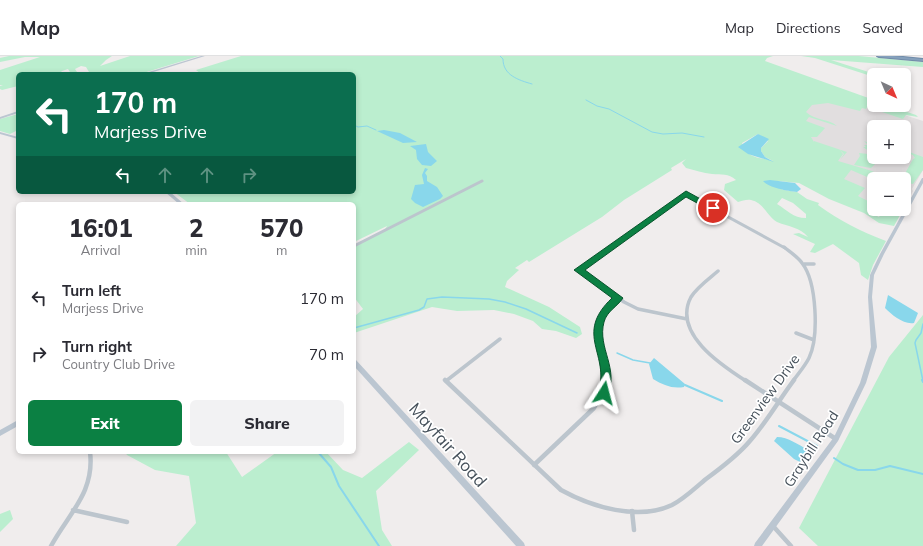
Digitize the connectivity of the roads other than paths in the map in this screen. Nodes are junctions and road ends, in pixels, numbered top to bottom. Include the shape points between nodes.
1 (204, 56) edge
2 (879, 56) edge
3 (923, 60) edge
4 (151, 72) edge
5 (16, 113) edge
6 (0, 118) edge
7 (0, 133) edge
8 (16, 137) edge
9 (923, 179) edge
10 (482, 181) dead end
11 (170, 194) edge
12 (180, 202) edge
13 (356, 245) edge
14 (803, 264) junction
15 (814, 264) dead end
16 (718, 271) dead end
17 (618, 298) junction
18 (687, 319) junction
19 (796, 333) dead end
20 (500, 339) dead end
21 (814, 340) junction
22 (356, 364) edge
23 (779, 402) junction
24 (16, 424) edge
25 (0, 433) edge
26 (836, 439) junction
27 (90, 454) edge
28 (534, 465) junction
29 (74, 510) junction
30 (632, 511) junction
31 (128, 522) dead end
32 (773, 526) junction
33 (634, 530) dead end
34 (51, 546) edge
35 (521, 546) edge
36 (758, 546) edge
37 (791, 546) edge

1 - 4 street
2 - 3 highway
5 - 6 street
7 - 8 street
9 - 26 street, Graybill Road via 872,276 870,297 874,347 863,383
10 - 13 street
11 - 12 street
14 - 15 street
14 - 17 street, Greenview Drive via 774,240 686,194 579,270
14 - 21 street, Greenview Drive via 812,285 816,321
16 - 18 street via 692,295
17 - 18 street via 647,312
17 - 28 street via 605,310 599,321 599,343 607,378 600,400
18 - 23 street via 693,335 711,357
19 - 21 street
20 - 28 street, Greenview Drive via 446,380
21 - 23 street, Greenview Drive via 804,367
22 - 35 street, Mayfair Road
23 - 26 street
23 - 30 street, Greenview Drive via 740,452 685,497 660,509
24 - 25 street
26 - 32 street, Graybill Road
27 - 29 street via 90,478
28 - 30 street, Greenview Drive via 552,484 572,497 593,505
29 - 31 street
29 - 34 street
30 - 33 street
32 - 36 street, Graybill Road
32 - 37 street

